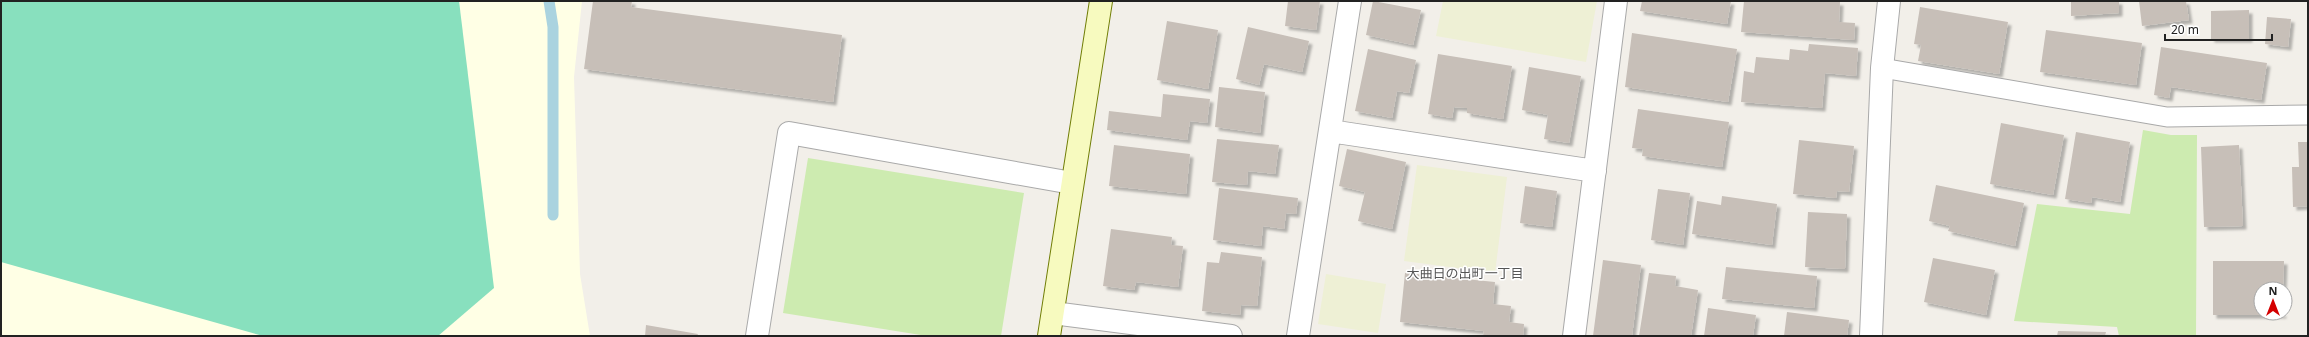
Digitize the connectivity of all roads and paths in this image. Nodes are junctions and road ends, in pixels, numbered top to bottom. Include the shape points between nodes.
1 (1101, 1) edge
2 (1350, 1) edge
3 (1616, 1) edge
4 (1889, 1) edge
5 (1882, 68) junction
6 (2308, 116) edge
7 (1330, 131) junction
8 (1595, 171) junction
9 (1072, 183) junction
10 (1053, 313) junction
11 (757, 336) edge
12 (1049, 336) edge
13 (1231, 336) edge
14 (1298, 336) edge
15 (1574, 336) edge
16 (1871, 336) edge

1 - 9 street
2 - 7 street
3 - 8 street
4 - 5 street
5 - 6 lane via 2167,117
5 - 16 street
7 - 8 street
7 - 14 street
8 - 15 street
9 - 10 street
9 - 11 street via 789,133
10 - 12 street
10 - 13 street

